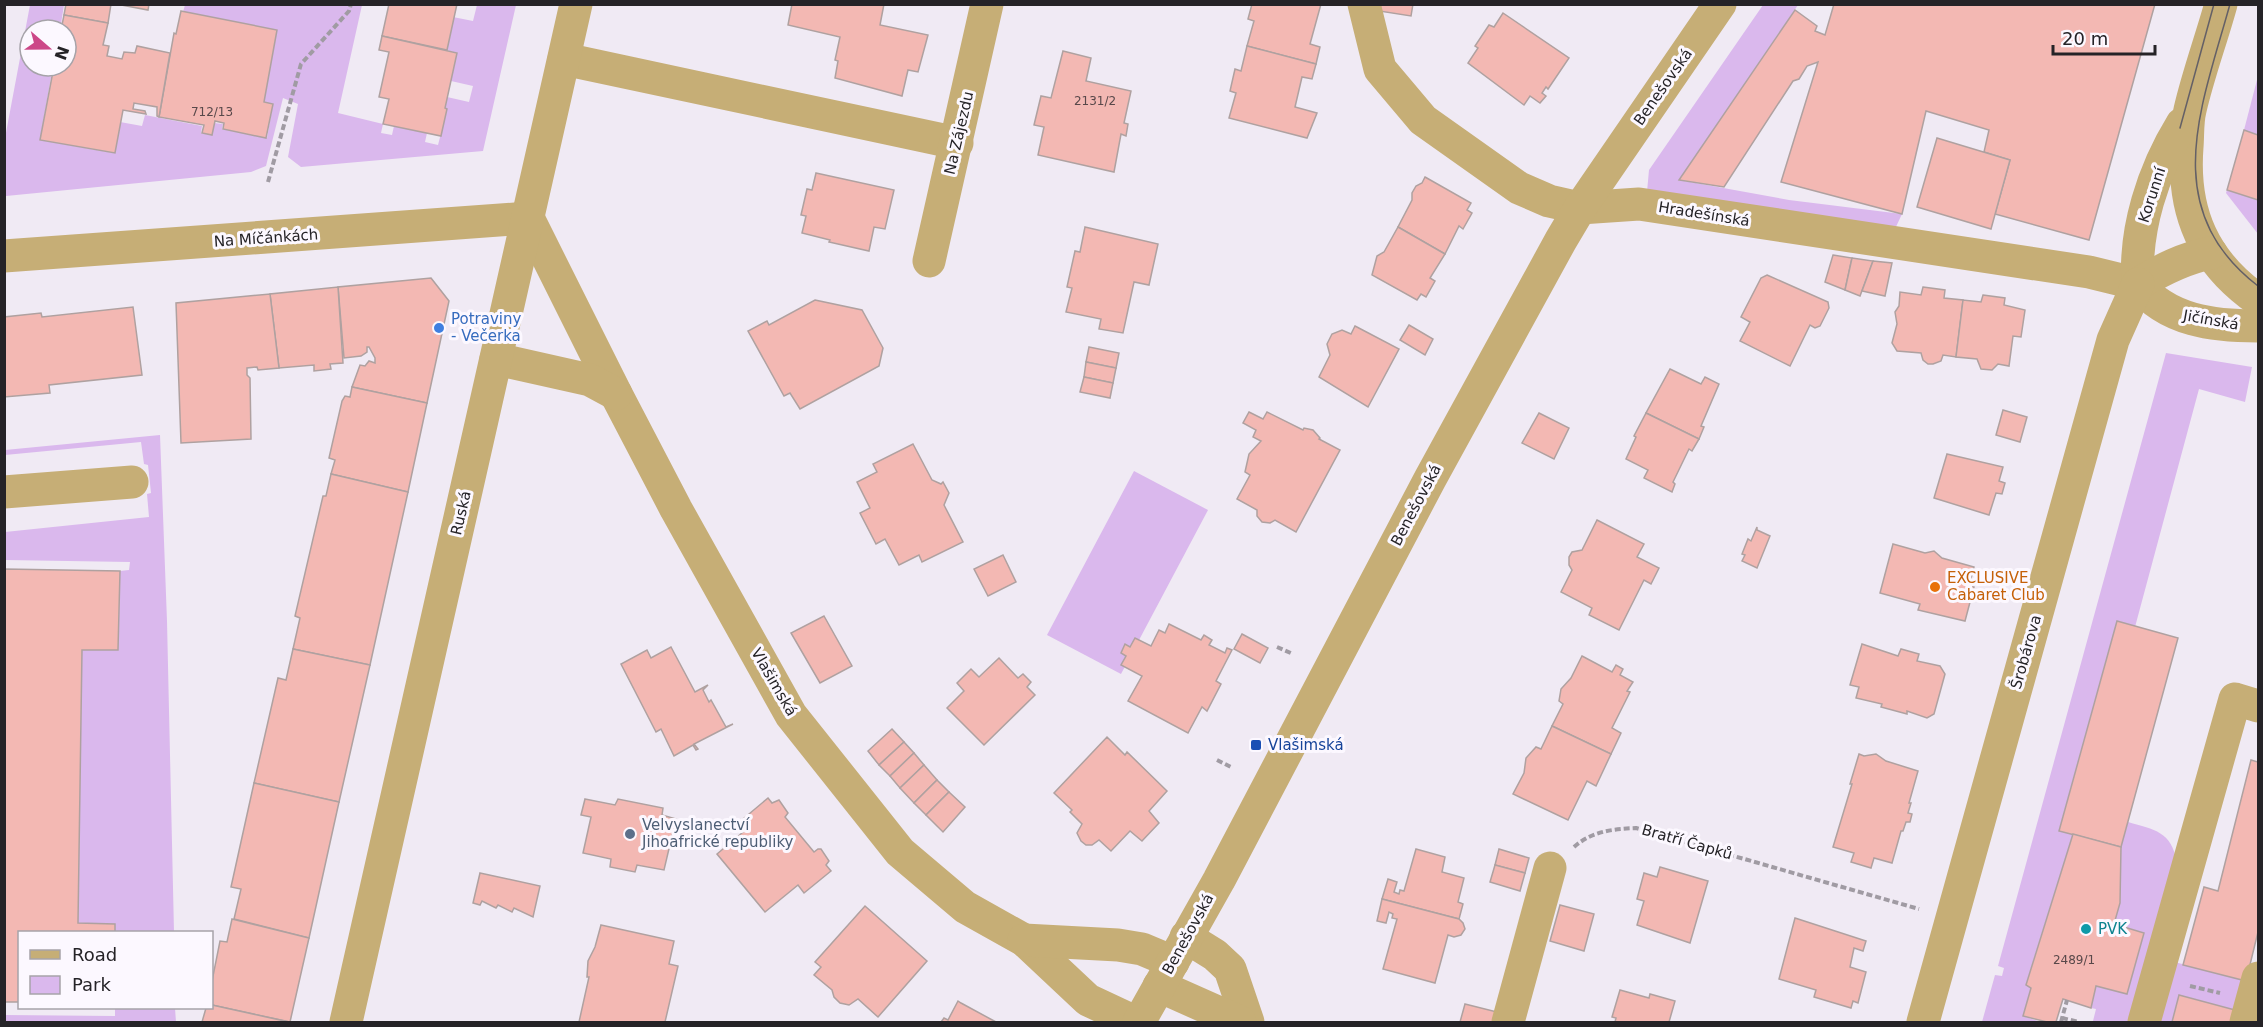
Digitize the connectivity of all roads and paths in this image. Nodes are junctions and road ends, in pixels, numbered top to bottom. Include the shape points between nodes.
1 (351, 4) edge
2 (576, 4) edge
3 (987, 4) edge
4 (1364, 4) edge
5 (1720, 4) edge
6 (2221, 4) edge
7 (564, 59) junction
8 (2185, 120) junction
9 (957, 143) junction
10 (268, 182) dead end
11 (1580, 208) junction
12 (528, 218) junction
13 (2203, 254) junction
14 (4, 256) edge
15 (929, 261) dead end
16 (2138, 284) junction
17 (2259, 300) edge
18 (2259, 314) edge
19 (2259, 326) edge
20 (496, 358) junction
21 (616, 394) junction
22 (132, 482) dead end
23 (4, 492) edge
24 (1277, 646) dead end
25 (1293, 654) dead end
26 (2259, 706) edge
27 (1217, 760) dead end
28 (1233, 768) dead end
29 (1550, 867) joint
30 (1952, 918) junction
31 (1024, 940) junction
32 (1173, 962) junction
33 (2157, 978) junction
34 (2067, 1000) dead end
35 (2252, 1001) edge
36 (2062, 1020) edge
37 (346, 1023) edge
38 (1137, 1023) edge
39 (1240, 1023) edge
40 (1248, 1023) edge
41 (1508, 1023) edge
42 (1923, 1023) edge
43 (2079, 1023) edge
44 (2144, 1023) edge

1 - 10 path via 349,12 300,64
2 - 7 street, Ruská
3 - 9 street, Na Zájezdu
4 - 11 street, Hradešínská via 1380,69 1423,120 1519,188 1549,201
5 - 11 street, Benešovská
6 - 8 street, Korunní
7 - 9 street
7 - 12 street, Ruská
8 - 13 street, Korunní via 2188,200
8 - 16 street, Korunní via 2158,174 2147,208 2137,250
9 - 15 street, Na Zájezdu
11 - 16 street, Hradešínská via 1639,204 2089,272
11 - 32 street, Benešovská via 1430,479
12 - 14 street, Na Míčánkách
12 - 20 street, Ruská
12 - 21 street, Vlašimská
13 - 16 street
13 - 17 street
13 - 18 street via 2212,277
16 - 19 street, Jičínská via 2158,305 2183,316 2224,325
16 - 30 street, Šrobárova via 2113,340
20 - 21 street via 590,380
20 - 37 street, Ruská
21 - 31 street, Vlašimská via 791,715 900,852 965,907
22 - 23 street
24 - 25 path
26 - 33 street via 2235,699
27 - 28 path
29 - 30 path, Bratří Čapků via 1582,840 1608,829 1636,828
29 - 41 street
30 - 42 street, Šrobárova
31 - 32 street, Vlašimská via 1118,945 1143,949
31 - 38 street, Vlašimská via 1088,1000
32 - 38 street, Benešovská
32 - 39 street, Vlašimská
32 - 40 street, Vlašimská via 1215,955 1230,969
33 - 35 path
33 - 44 street
34 - 36 path
36 - 43 path

